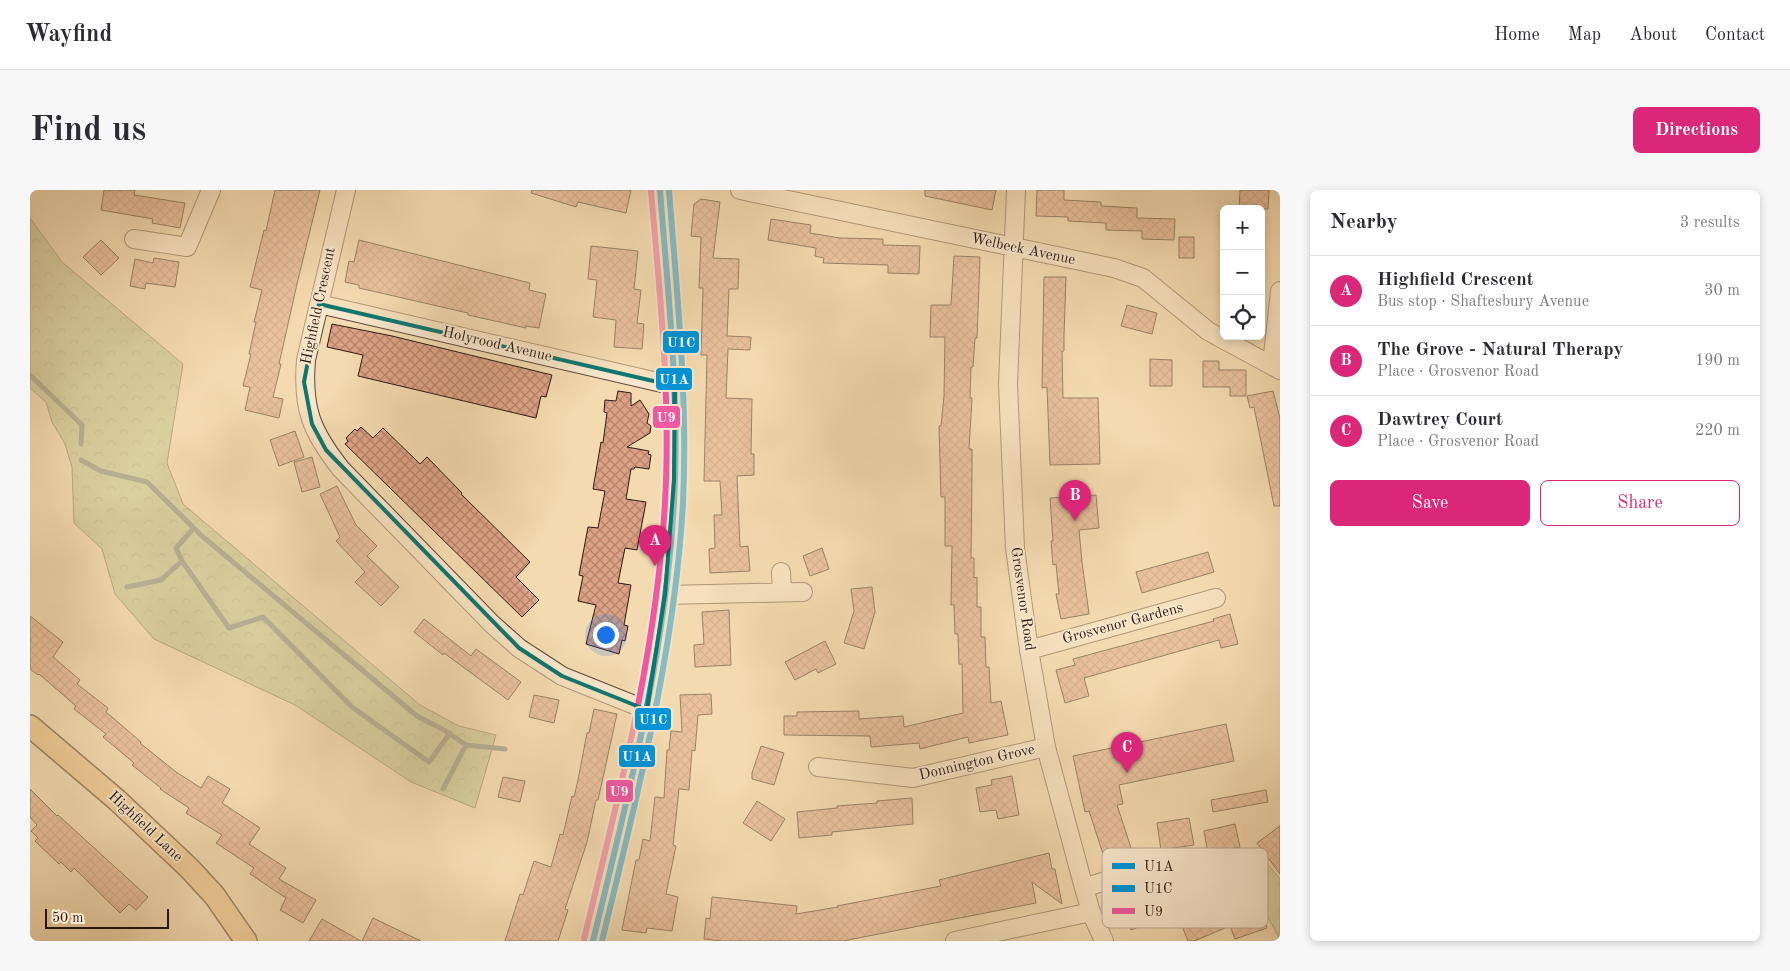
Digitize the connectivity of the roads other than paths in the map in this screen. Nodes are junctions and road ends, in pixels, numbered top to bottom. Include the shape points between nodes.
1 (211, 190) edge
2 (346, 190) edge
3 (660, 190) edge
4 (740, 190) edge
5 (1016, 190) edge
6 (134, 238) dead end
7 (1012, 248) junction
8 (1280, 291) edge
9 (319, 304) junction
10 (1276, 367) edge
11 (675, 386) junction
12 (781, 572) dead end
13 (782, 592) junction
14 (803, 592) dead end
15 (665, 595) junction
16 (1216, 598) dead end
17 (1029, 650) junction
18 (647, 710) junction
19 (30, 726) edge
20 (1046, 747) junction
21 (818, 767) dead end
22 (1102, 882) edge
23 (1084, 888) junction
24 (1092, 912) junction
25 (1030, 933) edge
26 (246, 941) edge
27 (593, 941) edge
28 (955, 941) edge
29 (1104, 941) edge

1 - 6 street via 187,247
2 - 9 street, Highfield Crescent
3 - 11 street
4 - 7 street, Welbeck Avenue
5 - 7 street, Grosvenor Road
7 - 10 street, Welbeck Avenue via 1114,268 1143,278 1208,331
7 - 17 street, Grosvenor Road via 1008,403 1015,548
8 - 10 street
9 - 11 street, Holyrood Avenue
9 - 18 street, Highfield Crescent via 306,360 306,406 326,450 341,469 519,648 562,676
11 - 15 street via 674,480
12 - 13 street
13 - 14 street
13 - 15 street
15 - 18 street
16 - 17 street, Grosvenor Gardens
17 - 20 street, Grosvenor Road
18 - 27 street
19 - 26 main road, Highfield Lane via 117,800 189,868 214,895
20 - 21 street, Donnington Grove via 913,778
20 - 23 street, Grosvenor Road
22 - 23 street
23 - 24 street, Grosvenor Road
24 - 25 street
24 - 29 street, Grosvenor Road
25 - 28 street

